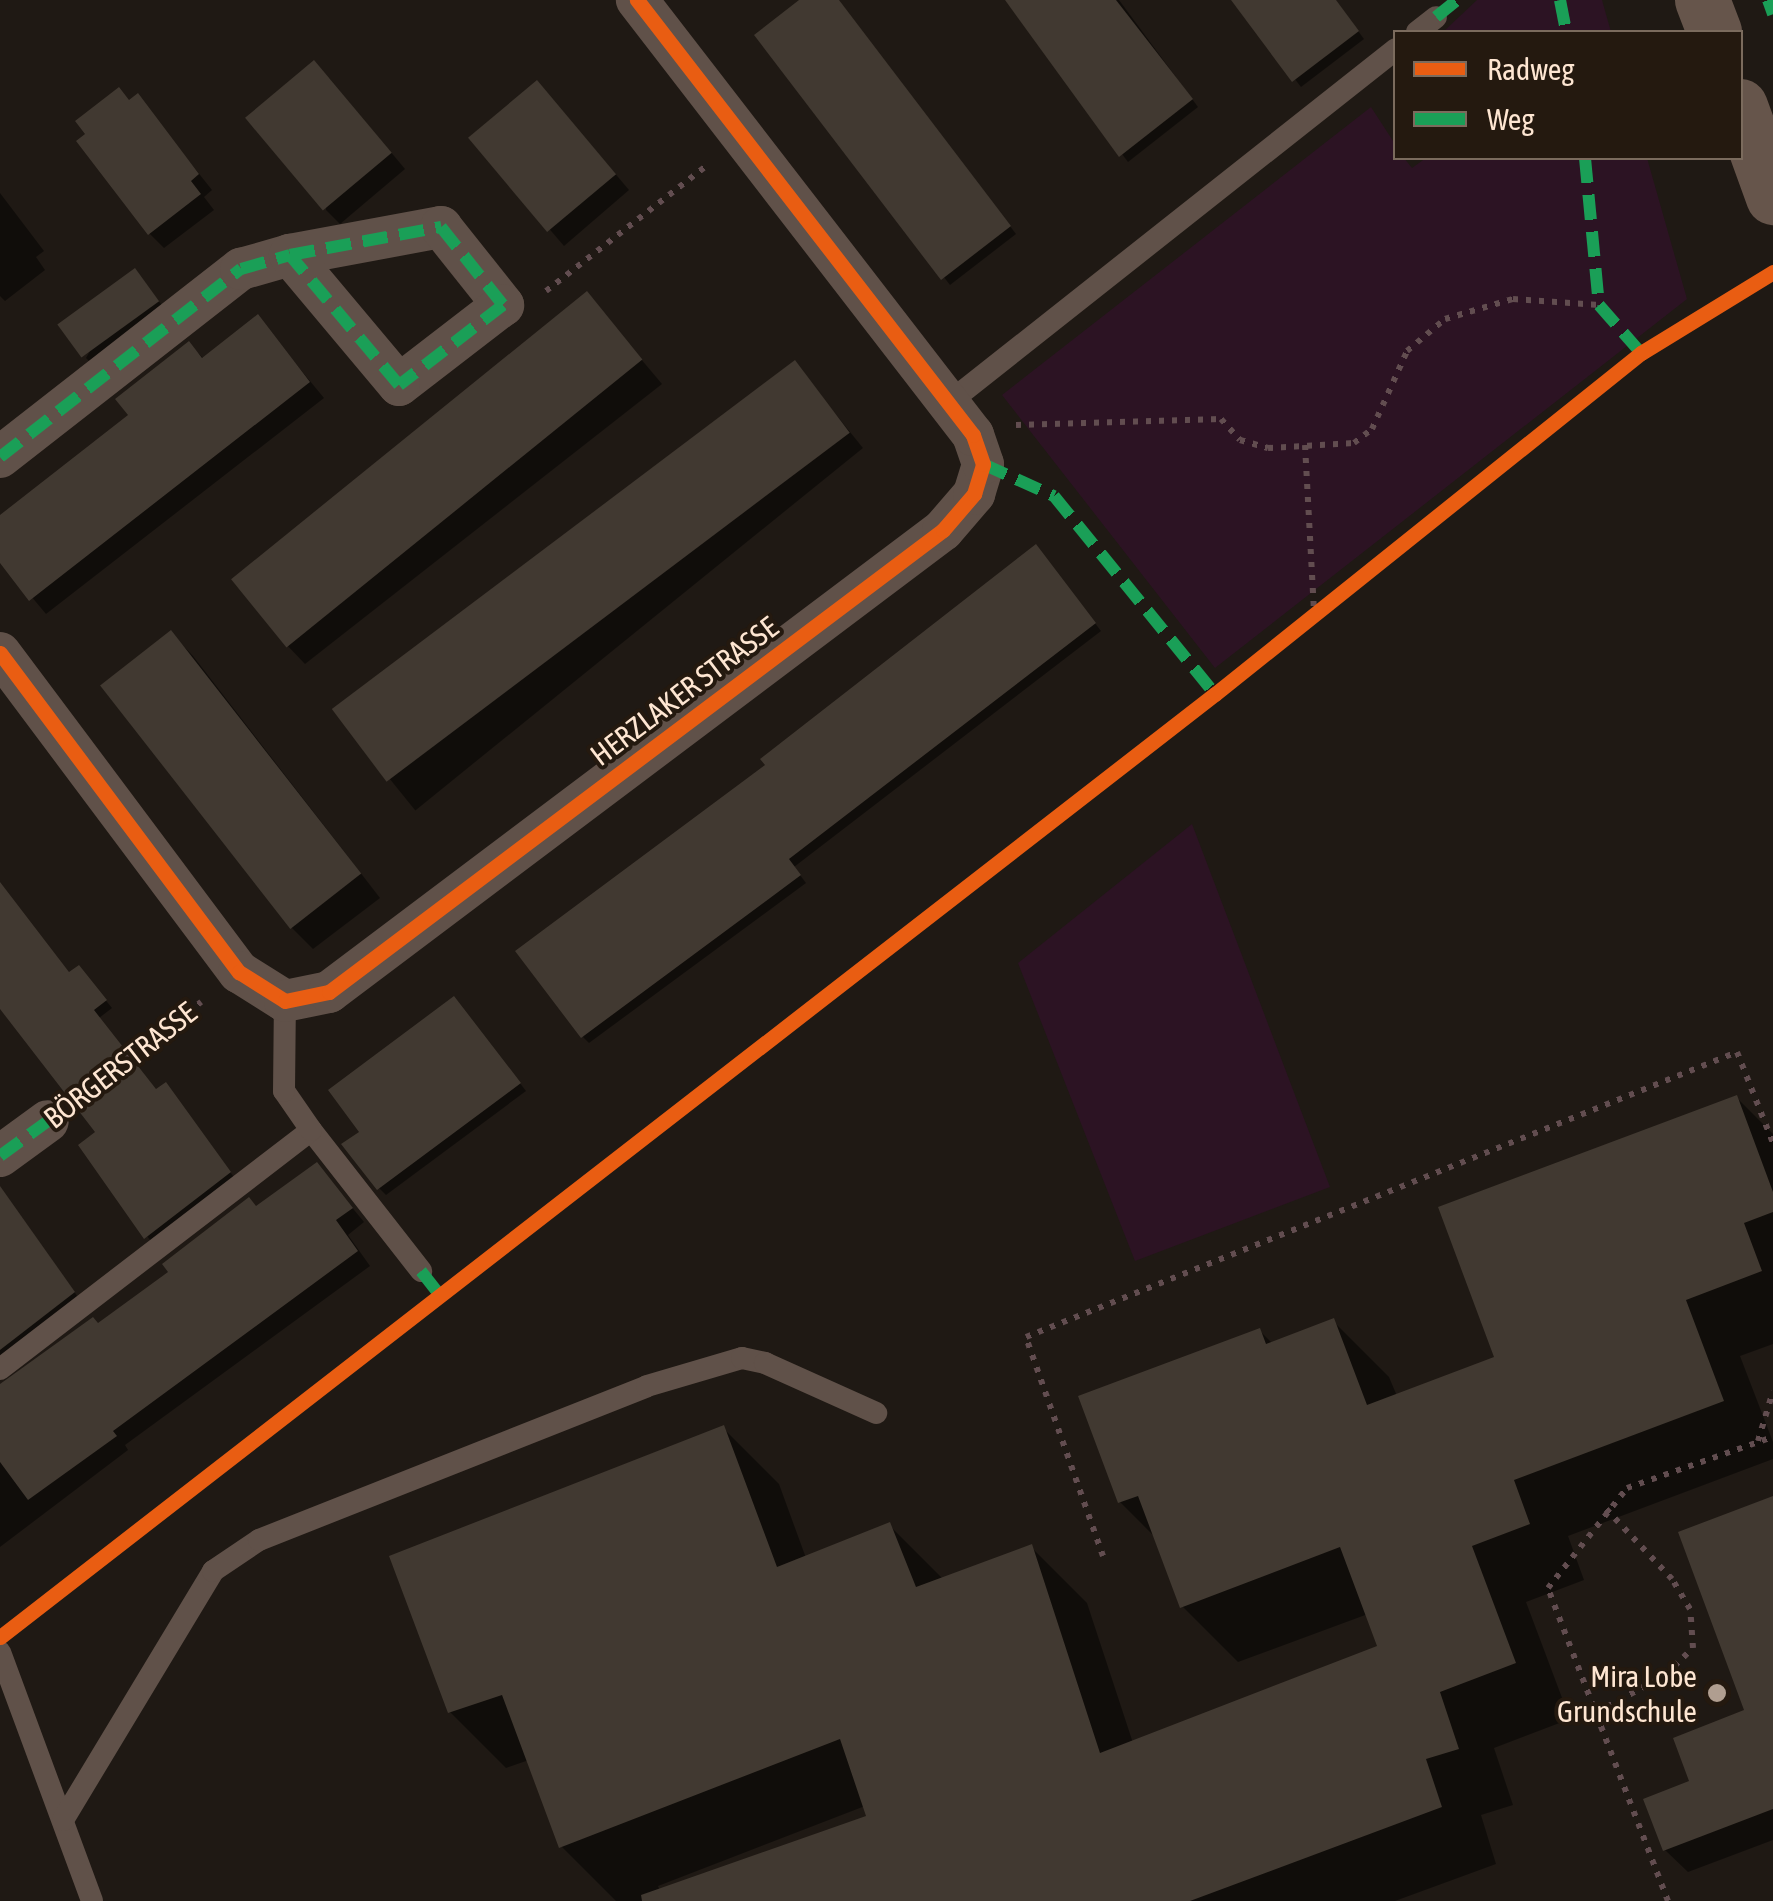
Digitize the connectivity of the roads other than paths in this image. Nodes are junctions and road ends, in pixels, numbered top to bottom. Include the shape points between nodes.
1 (638, 0) edge
2 (1702, 0) edge
3 (1436, 17) dead end
4 (1419, 30) edge
5 (1713, 30) edge
6 (1393, 52) edge
7 (1755, 125) edge
8 (1773, 197) edge
9 (290, 255) junction
10 (960, 419) junction
11 (0, 458) edge
12 (0, 653) edge
13 (286, 1001) junction
14 (48, 1121) road end
15 (311, 1130) junction
16 (0, 1156) edge
17 (421, 1271) dead end
18 (0, 1369) edge
19 (876, 1414) dead end
20 (0, 1652) edge
21 (63, 1820) junction
22 (92, 1901) edge

1 - 10 street
2 - 5 main road
3 - 4 lane
6 - 10 lane
7 - 8 main road
9 - 9 street via 441,227 503,305 399,385
9 - 11 street via 242,269
10 - 13 street, HERZLAKER STRASSE via 983,464 974,494 942,530 329,992
12 - 13 street via 239,972
13 - 15 lane via 284,1091
14 - 16 street, BÖRGERSTRASSE
15 - 17 lane
15 - 18 lane
19 - 21 lane via 742,1358 646,1386 259,1540 212,1571
20 - 21 lane
21 - 22 lane

